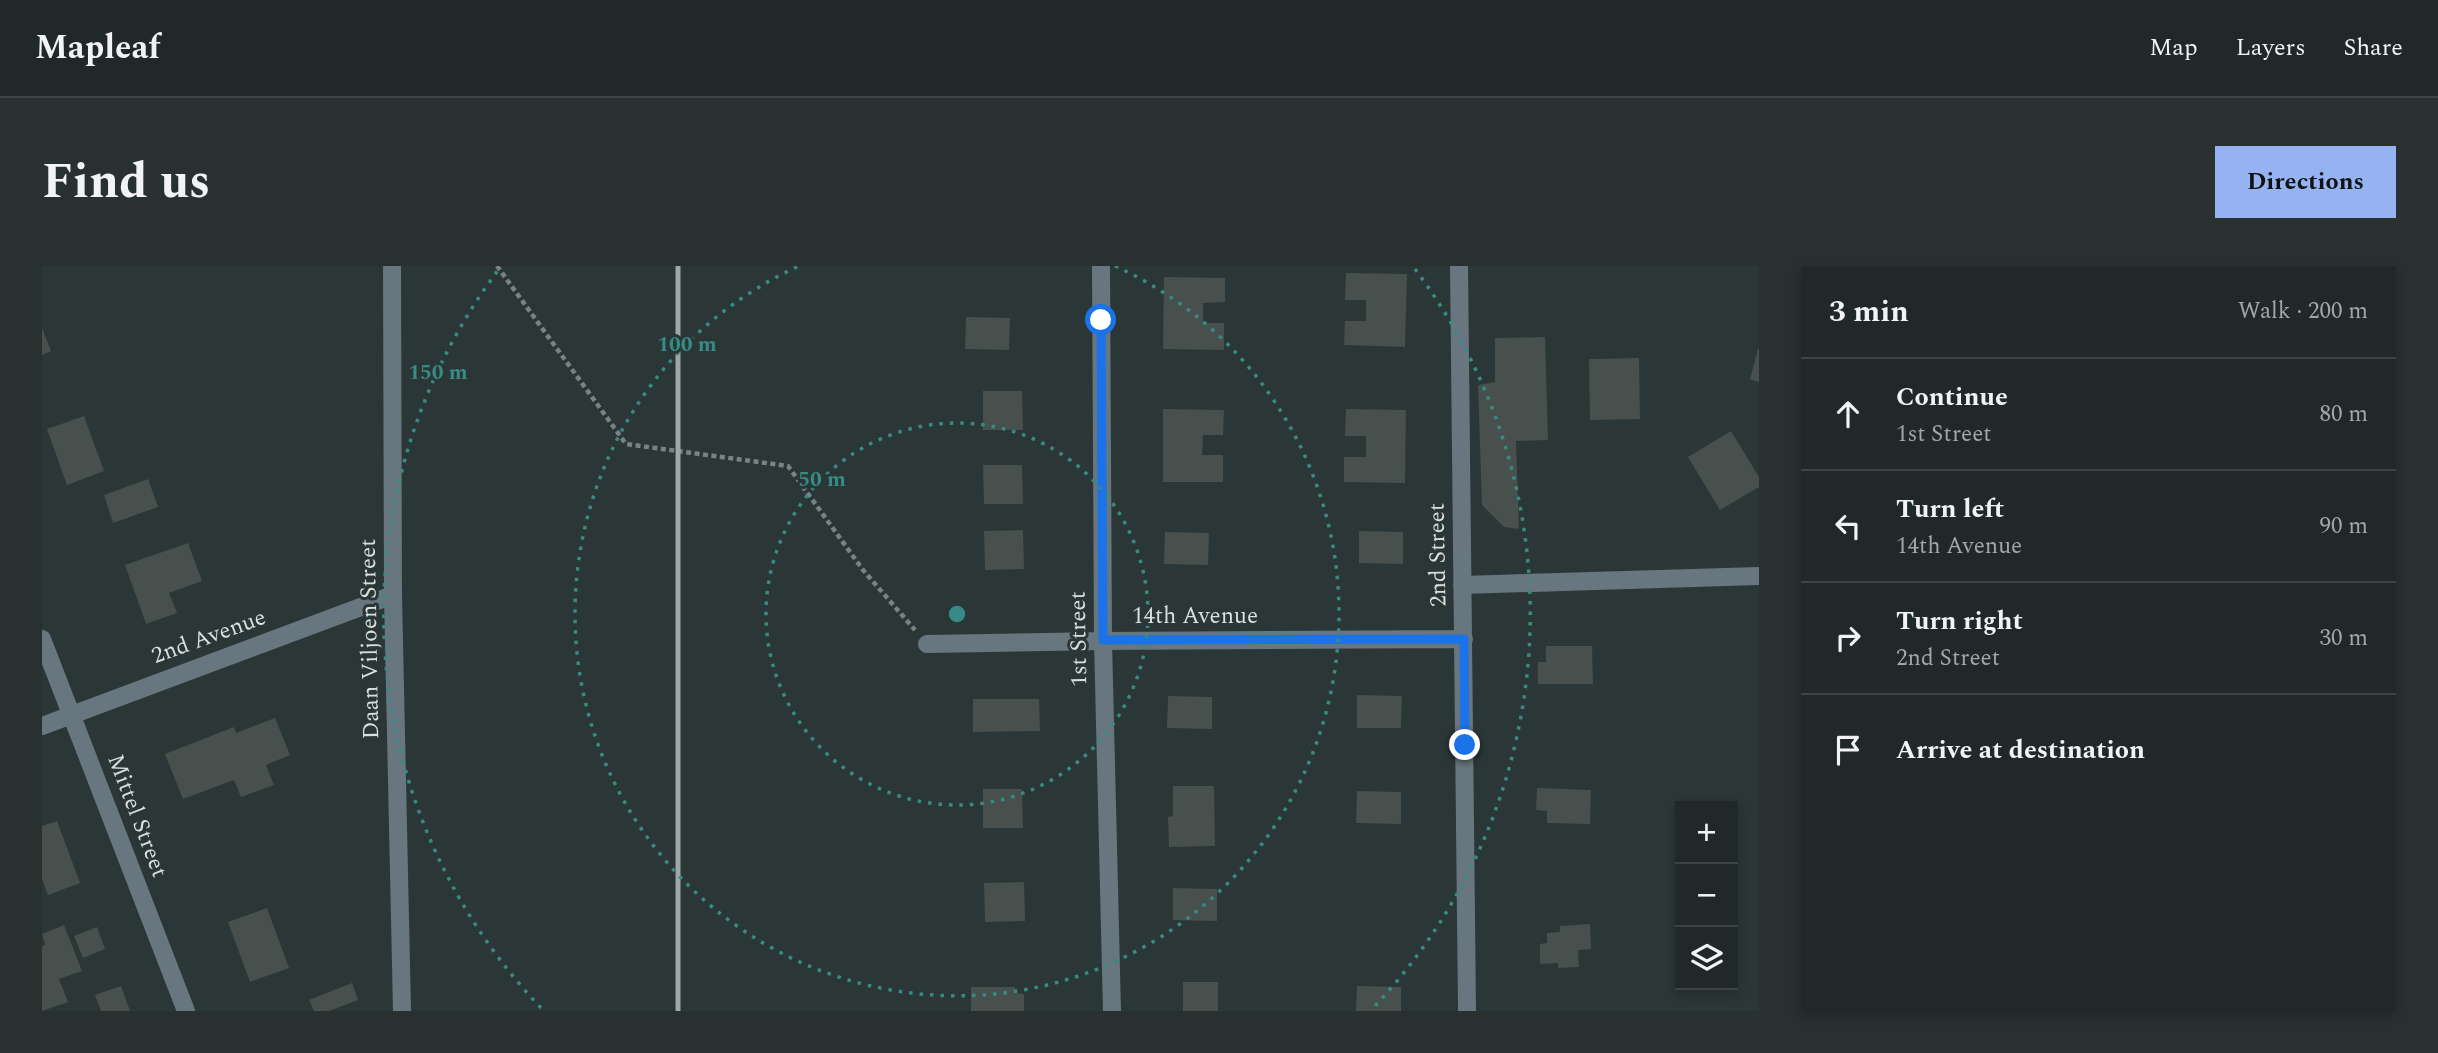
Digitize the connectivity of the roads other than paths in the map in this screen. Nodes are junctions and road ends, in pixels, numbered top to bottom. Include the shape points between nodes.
1 (392, 266) edge
2 (1101, 266) edge
3 (1459, 266) edge
4 (1759, 576) edge
5 (1462, 585) junction
6 (393, 595) junction
7 (42, 639) edge
8 (1464, 639) junction
9 (1103, 640) junction
10 (927, 644) road end
11 (71, 714) junction
12 (42, 726) edge
13 (186, 1011) edge
14 (402, 1011) edge
15 (1112, 1011) edge
16 (1466, 1011) edge

1 - 6 street, Daan Viljoen Street
2 - 9 street, 1st Street
3 - 5 street, 2nd Street
4 - 5 street
5 - 8 street, 2nd Street
6 - 11 street, 2nd Avenue
6 - 14 street, Daan Viljoen Street
7 - 11 street, Mittel Street
8 - 9 street, 14th Avenue
8 - 16 street, 2nd Street
9 - 10 street, 14th Avenue
9 - 15 street, 1st Street
11 - 12 street, 2nd Avenue
11 - 13 street, Mittel Street

